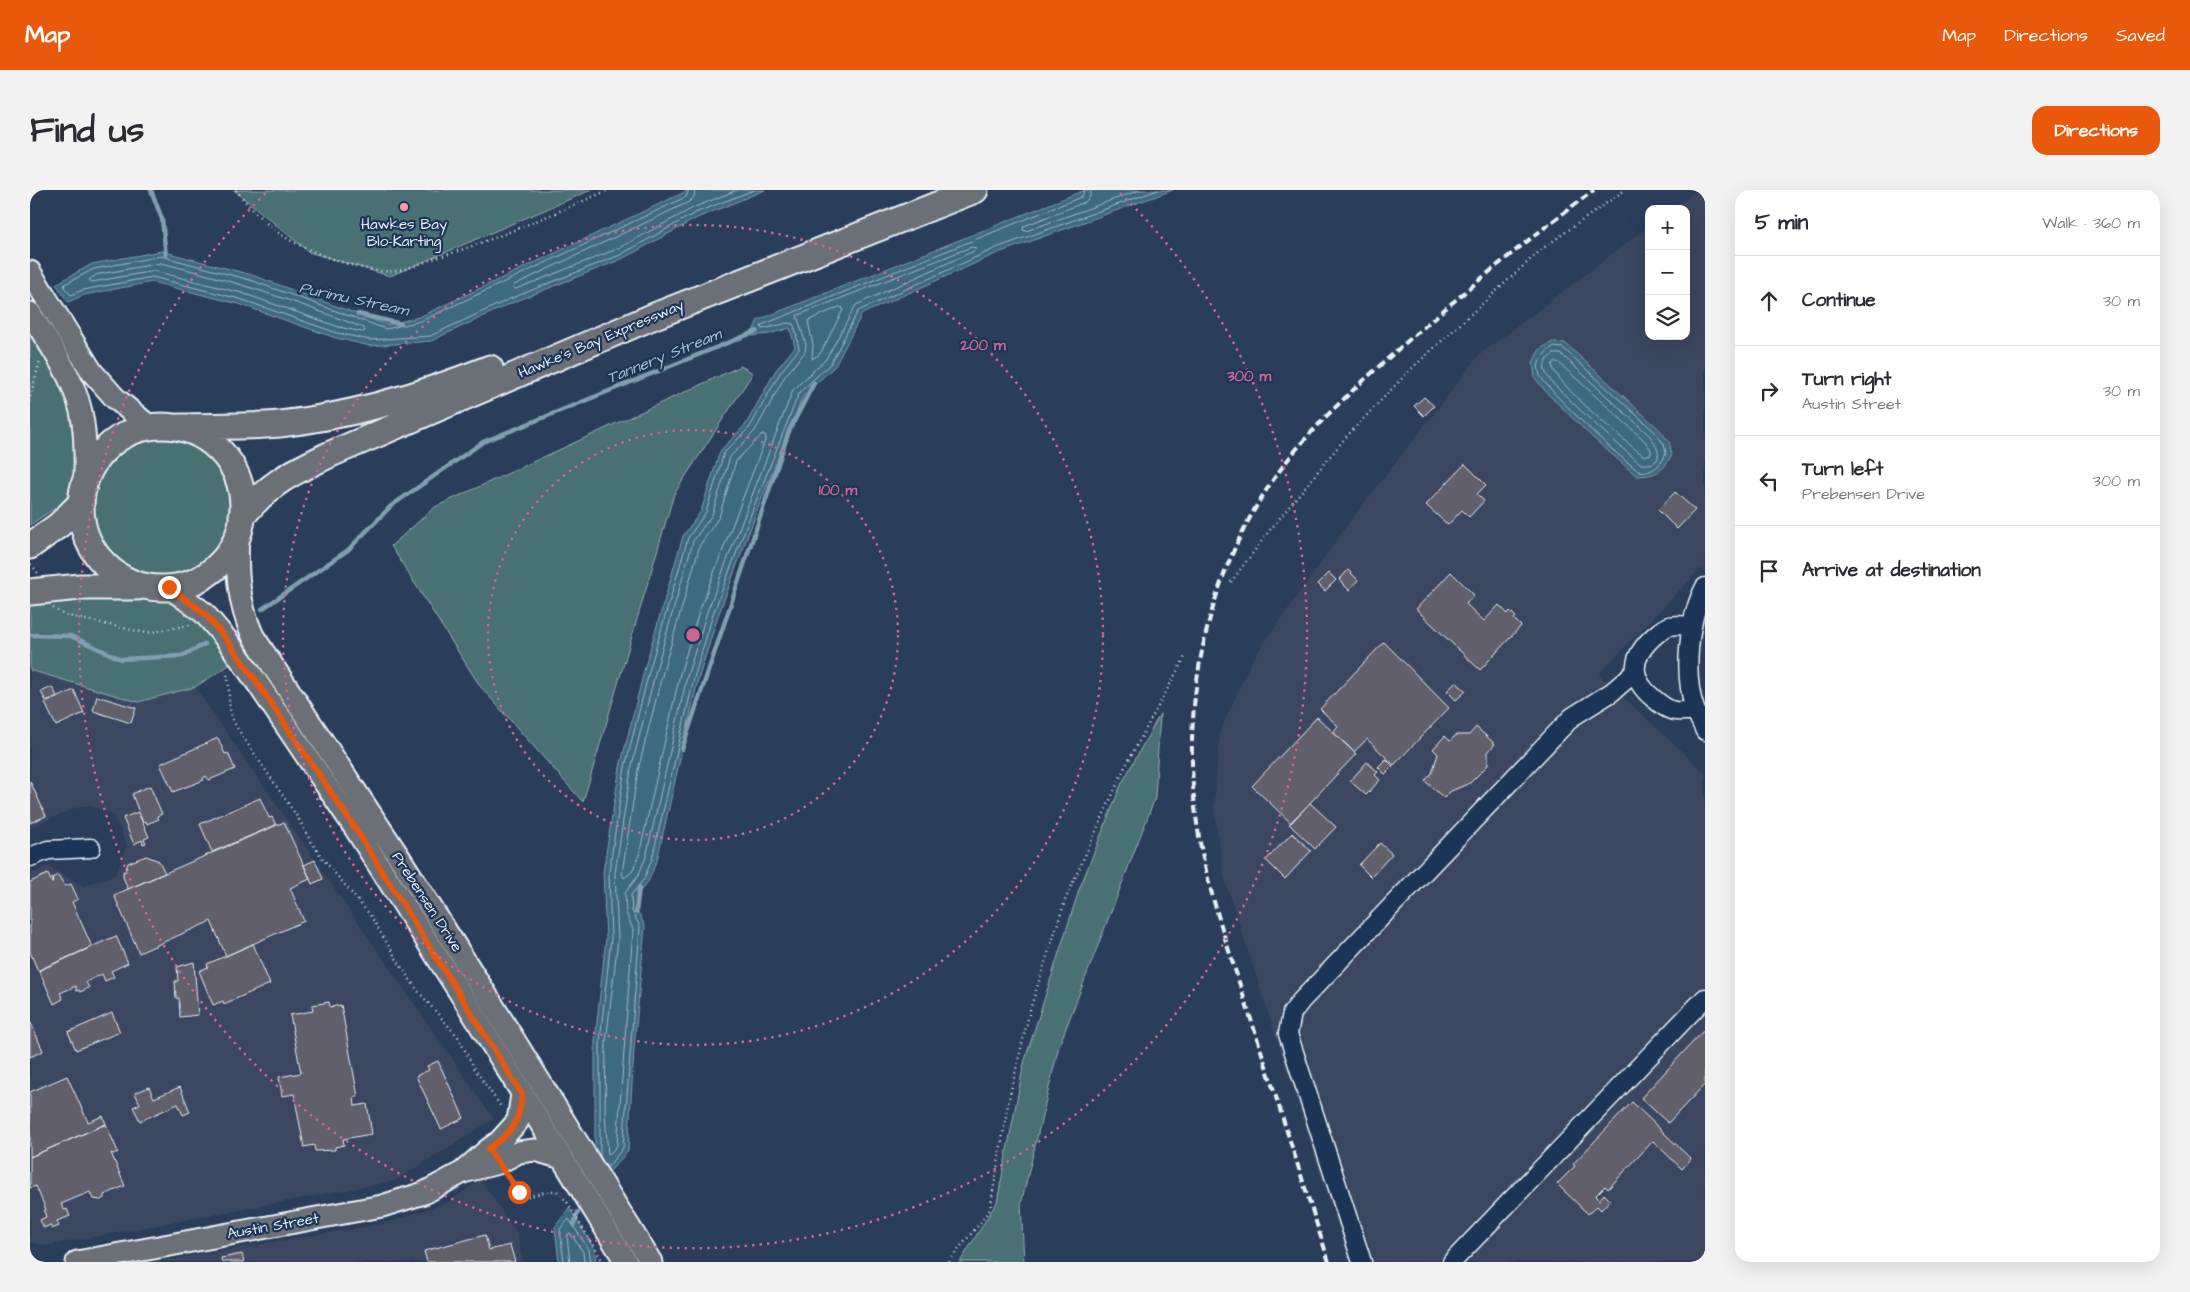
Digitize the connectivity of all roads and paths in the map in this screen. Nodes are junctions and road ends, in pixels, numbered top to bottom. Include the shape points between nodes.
1 (236, 190) edge
2 (609, 190) edge
3 (938, 190) edge
4 (975, 190) edge
5 (1625, 190) edge
6 (30, 272) edge
7 (30, 313) edge
8 (40, 356) dead end
9 (30, 397) edge
10 (150, 427) junction
11 (180, 427) junction
12 (83, 492) junction
13 (240, 525) junction
14 (30, 546) edge
15 (30, 562) edge
16 (1231, 582) dead end
17 (157, 587) junction
18 (1705, 587) edge
19 (38, 591) edge
20 (1692, 626) junction
21 (197, 628) dead end
22 (1186, 655) dead end
23 (225, 668) dead end
24 (1636, 671) junction
25 (1695, 710) junction
26 (1705, 731) edge
27 (91, 848) dead end
28 (30, 857) edge
29 (1705, 998) edge
30 (522, 1094) junction
31 (504, 1111) dead end
32 (562, 1158) junction
33 (498, 1163) junction
34 (463, 1172) junction
35 (77, 1262) edge
36 (603, 1262) edge
37 (626, 1262) edge
38 (651, 1262) edge
39 (949, 1262) edge
40 (1362, 1262) edge
41 (1452, 1262) edge

1 - 2 path via 285,237 312,251 376,271 393,271 470,248
3 - 11 highway, Hawke's Bay Expressway via 461,379 392,403 278,424
4 - 13 highway, Hawke's Bay Expressway via 652,317 334,453 268,488
5 - 16 path via 1542,249 1410,370 1346,437
6 - 10 main road via 92,372 114,398
7 - 12 main road via 75,392 83,422
8 - 9 path
10 - 11 highway
10 - 12 highway via 117,439 100,457
11 - 13 highway via 208,440 228,459 242,490
12 - 14 highway via 50,533
12 - 17 highway via 83,524 98,556 125,578
13 - 17 highway via 234,546 208,574 192,582
13 - 38 main road, Prebensen Drive via 237,579 253,636 467,964
15 - 19 path
17 - 19 highway via 87,586
17 - 30 main road, Prebensen Drive via 204,613 227,640 355,828
18 - 20 street via 1697,602
19 - 21 path via 55,611 64,615 146,632 187,624
20 - 24 street via 1670,626 1661,630 1643,648
20 - 25 street via 1689,673
22 - 39 path via 1124,769 1066,898 1031,1006 1009,1099 990,1209
23 - 31 path via 228,703 236,726 323,859 370,915 402,968 458,1037 476,1072
24 - 25 street via 1641,686 1668,710
24 - 40 street via 1612,692 1572,717 1292,1013 1288,1034
25 - 26 street
27 - 28 street via 48,850
29 - 41 street
30 - 32 main road, Prebensen Drive
30 - 34 main road, Austin Street via 518,1122
32 - 33 main road, Austin Street via 528,1150
32 - 37 main road, Prebensen Drive
33 - 34 main road, Austin Street
33 - 36 path via 524,1197 557,1191
34 - 35 main road, Austin Street via 424,1193 382,1206

